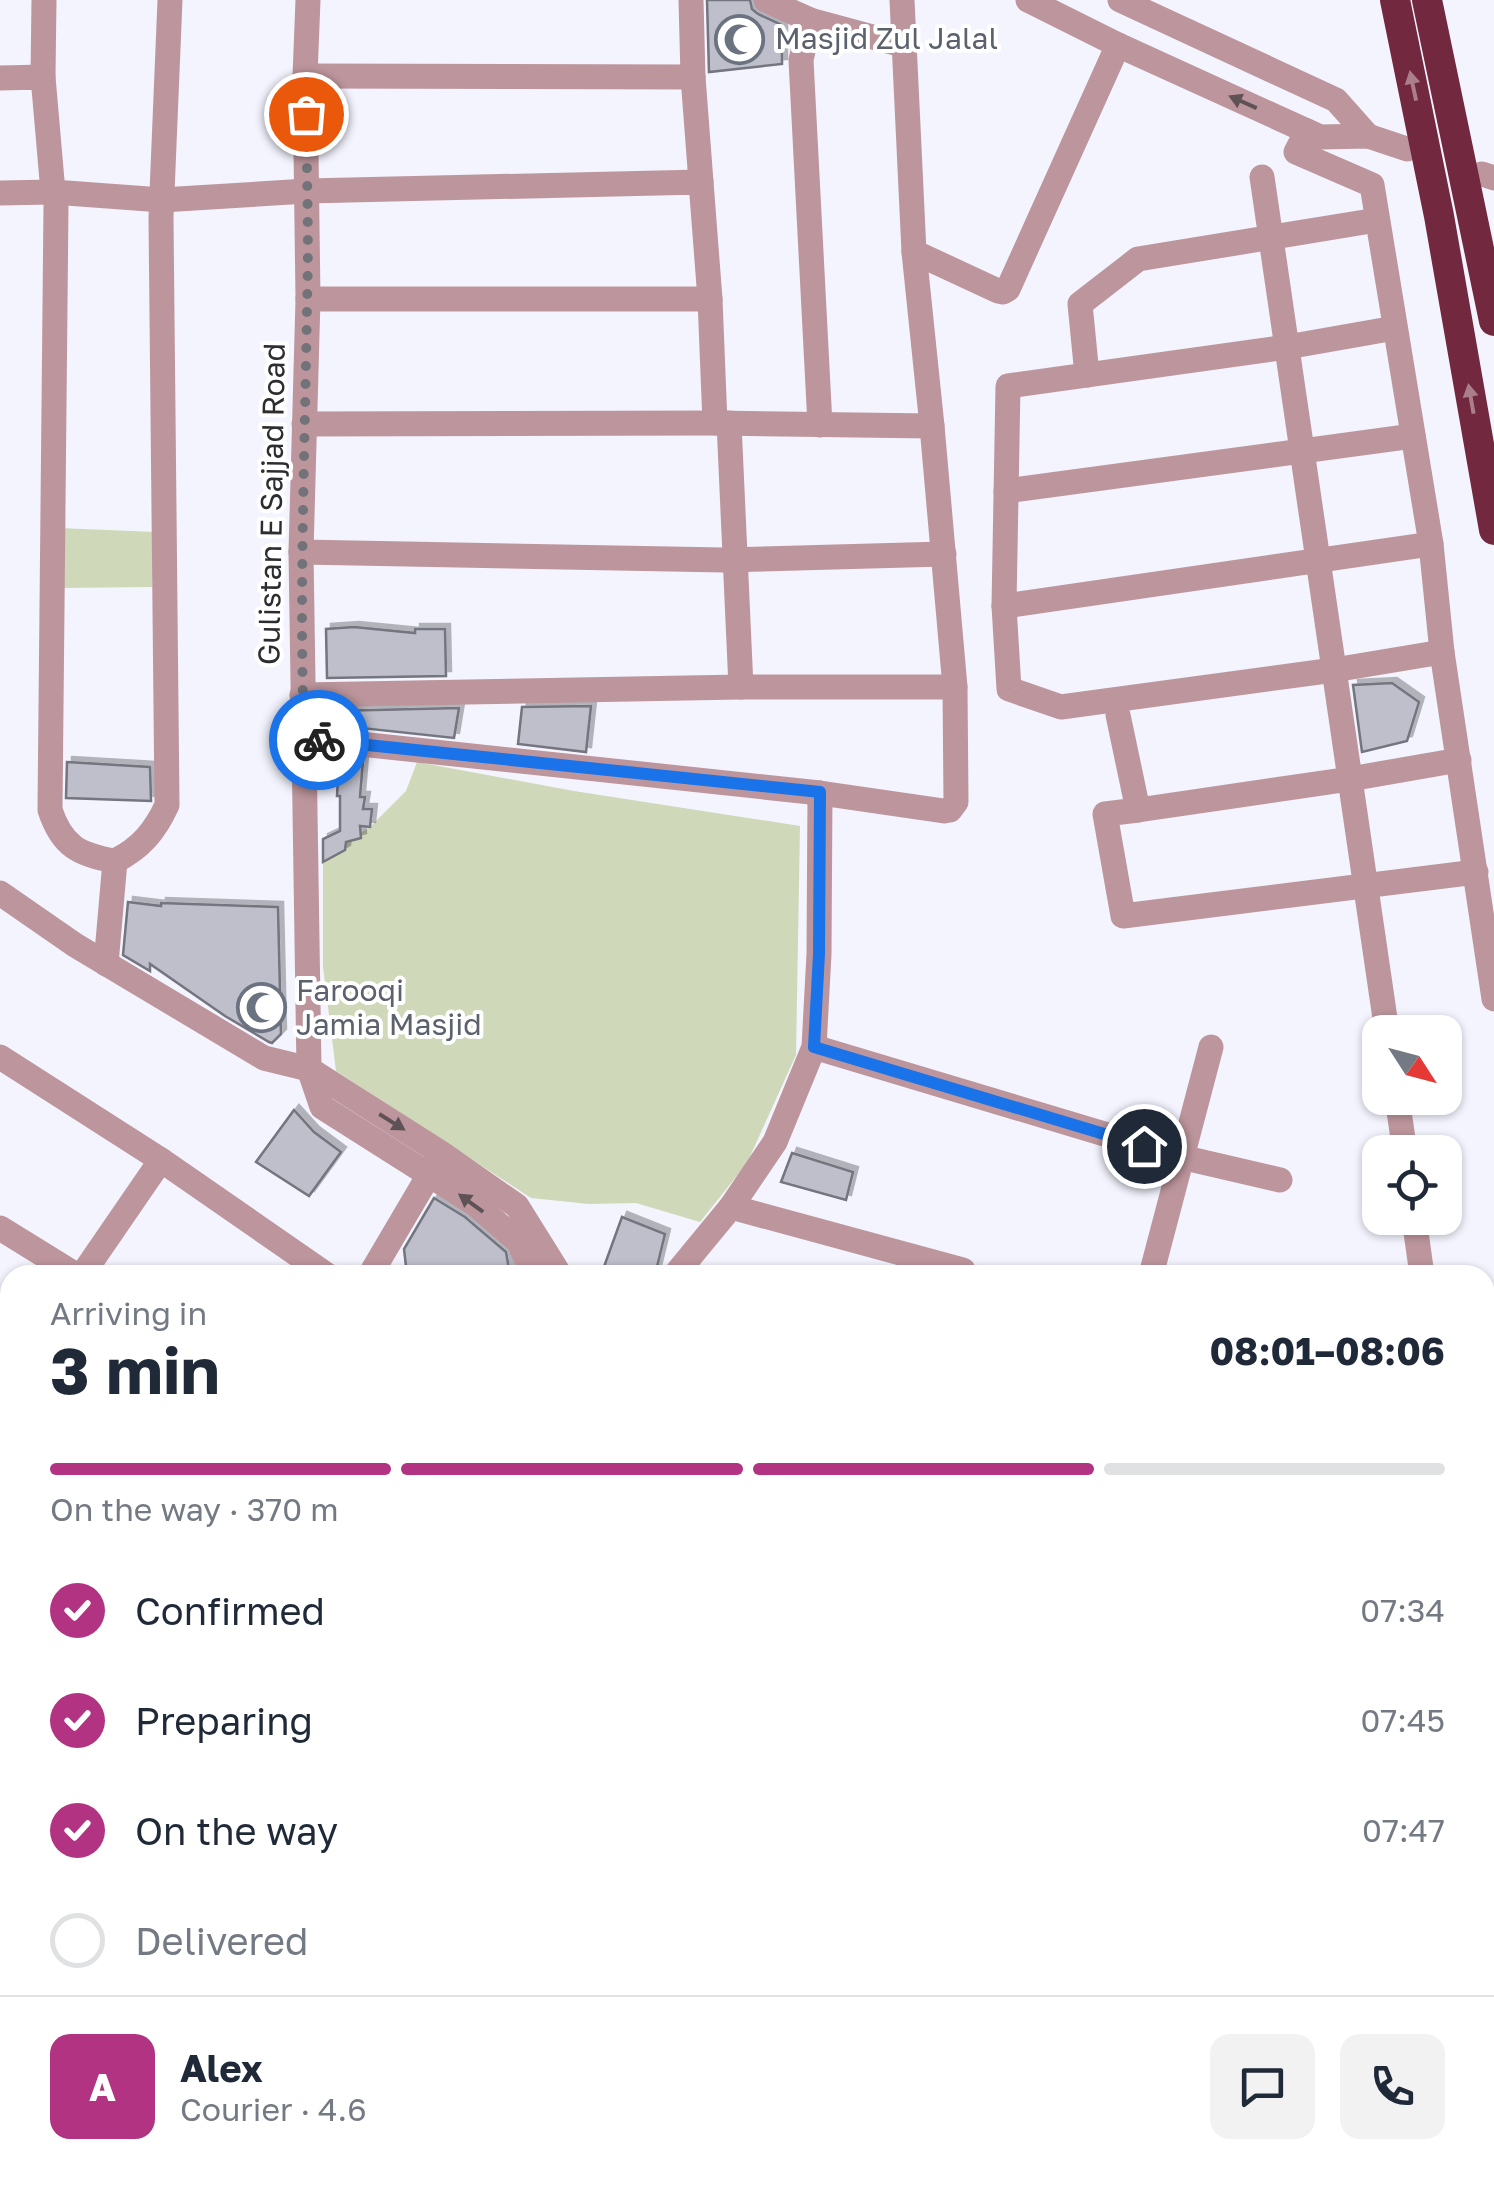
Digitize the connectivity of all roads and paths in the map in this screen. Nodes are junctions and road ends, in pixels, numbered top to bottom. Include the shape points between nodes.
1 (44, 0) edge
2 (170, 0) edge
3 (308, 0) edge
4 (690, 0) edge
5 (766, 0) edge
6 (902, 0) edge
7 (1028, 0) edge
8 (1120, 0) edge
9 (1395, 0) edge
10 (1427, 0) edge
11 (810, 20) junction
12 (906, 46) junction
13 (1118, 46) junction
14 (306, 76) junction
15 (693, 76) junction
16 (43, 77) junction
17 (0, 78) edge
18 (1307, 131) junction
19 (1368, 136) junction
20 (1407, 149) dead end
21 (1262, 176) dead end
22 (701, 182) junction
23 (307, 191) junction
24 (0, 193) edge
25 (54, 198) junction
26 (162, 200) junction
27 (1378, 220) junction
28 (1272, 238) junction
29 (914, 252) junction
30 (308, 299) junction
31 (710, 299) junction
32 (1494, 320) edge
33 (1395, 328) junction
34 (1287, 347) junction
35 (1087, 375) junction
36 (722, 423) junction
37 (304, 424) junction
38 (820, 424) junction
39 (932, 426) junction
40 (1413, 436) junction
41 (1303, 453) junction
42 (1006, 492) junction
43 (1494, 530) edge
44 (1431, 544) junction
45 (301, 552) junction
46 (944, 554) junction
47 (736, 560) junction
48 (1318, 562) junction
49 (1004, 606) junction
50 (1442, 652) junction
51 (1334, 670) junction
52 (741, 687) junction
53 (954, 687) junction
54 (302, 695) junction
55 (1118, 715) dead end
56 (304, 738) junction
57 (1459, 760) junction
58 (1350, 779) junction
59 (820, 792) junction
60 (1138, 810) junction
61 (115, 861) junction
62 (1476, 872) junction
63 (1366, 887) junction
64 (0, 893) edge
65 (106, 964) junction
66 (1494, 999) edge
67 (1385, 1015) edge
68 (814, 1047) junction
69 (1210, 1047) dead end
70 (0, 1057) edge
71 (309, 1070) junction
72 (1181, 1157) junction
73 (160, 1160) junction
74 (435, 1164) junction
75 (1280, 1180) dead end
76 (732, 1207) junction
77 (0, 1228) edge
78 (1416, 1235) edge
79 (62, 1265) edge
80 (86, 1265) edge
81 (312, 1265) edge
82 (376, 1265) edge
83 (529, 1265) edge
84 (554, 1265) edge
85 (683, 1265) edge
86 (945, 1265) edge
87 (1154, 1265) edge
88 (1421, 1265) edge

1 - 16 street
2 - 26 street
3 - 14 street, Gulistan E Sajjad Road
4 - 15 street
5 - 11 street
6 - 12 street
7 - 13 street
8 - 19 street via 1336,100
43 -> 9 highway
10 - 32 highway
11 - 12 street
11 - 38 street via 801,60
12 - 29 street
18 -> 13 street
13 - 29 street via 1008,288 1003,292
14 - 15 street
14 - 23 street, Gulistan E Sajjad Road
15 - 22 street
16 - 17 street
16 - 25 street
18 - 19 street
18 - 27 street via 1296,152 1372,185
19 - 20 street
21 - 28 street
22 - 23 street
22 - 31 street
23 - 26 street
23 - 30 street, Gulistan E Sajjad Road
24 - 25 street
25 - 26 street
25 - 61 street via 50,810 70,846
26 - 61 street via 167,805 146,841
27 - 28 street
27 - 33 street
28 - 34 street
28 - 35 street via 1138,259 1080,304
29 - 39 street
30 - 31 street
30 - 37 street, Gulistan E Sajjad Road
31 - 36 street
33 - 34 street
33 - 40 street
34 - 35 street
34 - 41 street
35 - 42 street via 1008,386
36 - 37 street
36 - 38 street
36 - 47 street
37 - 45 street, Gulistan E Sajjad Road
38 - 39 street
39 - 46 street
40 - 41 street
40 - 44 street
41 - 42 street
41 - 48 street
42 - 49 street
44 - 48 street
44 - 50 street
45 - 47 street
45 - 54 street, Gulistan E Sajjad Road
46 - 47 street
46 - 53 street
47 - 52 street
48 - 49 street
48 - 51 street
49 - 51 street via 1010,689 1061,707
50 - 51 street
50 - 57 street
51 - 58 street
52 - 53 street
52 - 54 street
53 - 59 street via 956,802 950,810
54 - 56 street, Gulistan E Sajjad Road
55 - 60 street
56 - 59 street
56 - 71 street, Gulistan E Sajjad Road
57 - 58 street
57 - 62 street
58 - 60 street
58 - 63 street
59 - 68 street
60 - 63 street via 1106,814 1123,916
61 - 65 street
62 - 63 street
62 - 66 street
63 - 67 street
64 - 65 street
65 - 71 street via 264,1058
68 - 72 street
68 - 76 street via 775,1142
69 - 72 street
70 - 73 street
71 - 74 street, Gulistan E Sajjad Road via 322,1107
72 - 75 street
72 - 87 street
73 - 80 street
73 - 81 street
74 - 82 street
83 -> 74 street, Gulistan E Sajjad Road via 519,1242
74 - 84 street, Gulistan E Sajjad Road via 517,1206
76 - 85 street
76 - 86 street
77 - 79 street
78 - 88 street

